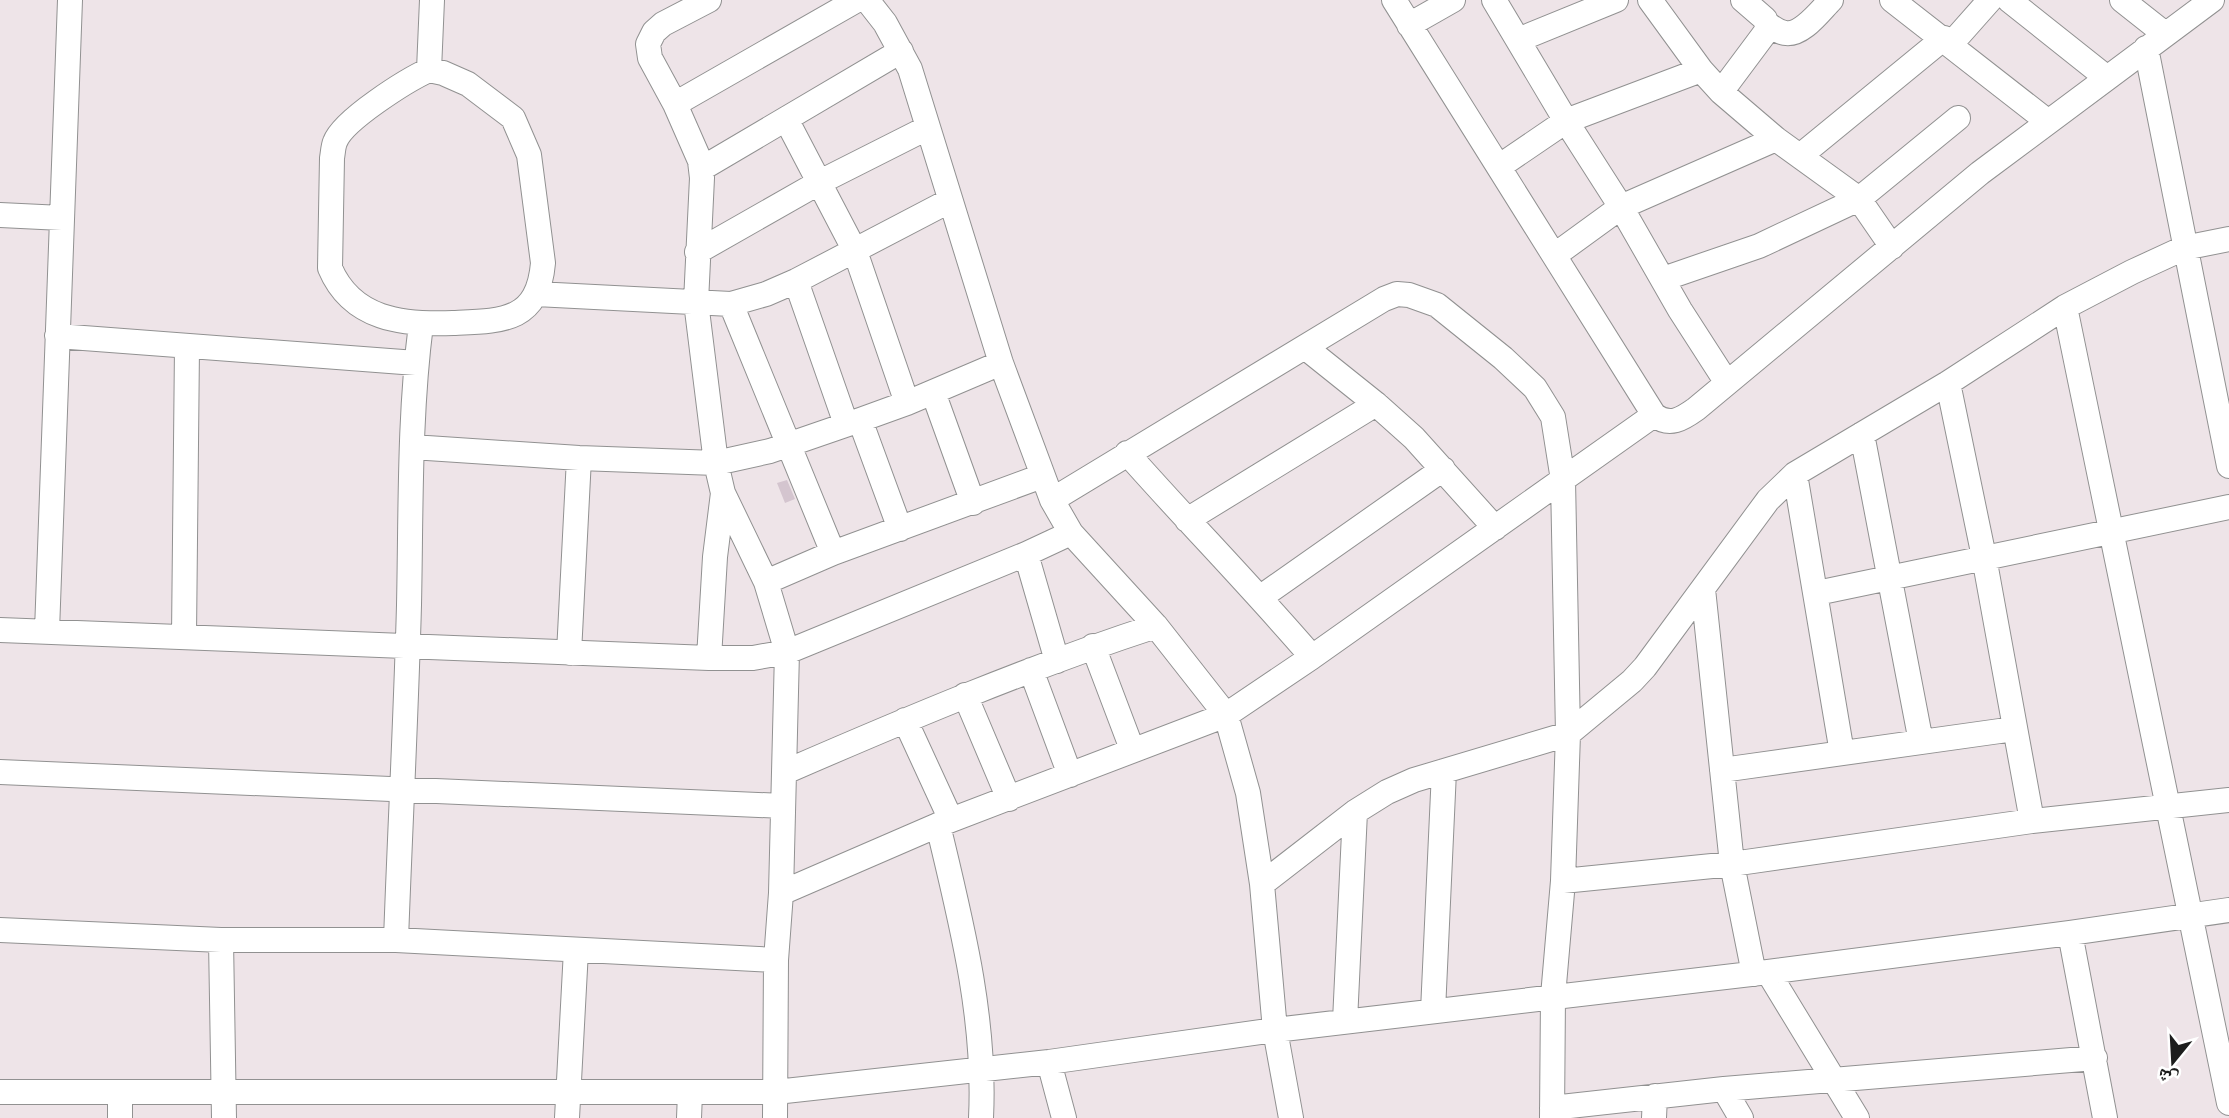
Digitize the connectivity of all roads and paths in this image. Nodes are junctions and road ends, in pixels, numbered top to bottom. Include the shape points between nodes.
1 (70, 0) edge
2 (432, 0) edge
3 (709, 0) edge
4 (857, 0) edge
5 (867, 0) edge
6 (1394, 0) edge
7 (1453, 0) edge
8 (1494, 0) edge
9 (1616, 0) edge
10 (1650, 0) edge
11 (1743, 0) edge
12 (1831, 0) edge
13 (1892, 0) edge
14 (1990, 0) edge
15 (2008, 0) edge
16 (2122, 0) edge
17 (2212, 0) edge
18 (1409, 25) junction
19 (1769, 26) junction
20 (1518, 40) junction
21 (1947, 41) junction
22 (2156, 41) junction
23 (901, 51) junction
24 (429, 70) junction
25 (1701, 70) junction
26 (2107, 78) junction
27 (1721, 92) junction
28 (675, 104) junction
29 (1958, 118) dead end
30 (786, 119) junction
31 (1566, 121) junction
32 (2047, 121) junction
33 (927, 128) junction
34 (1776, 139) junction
35 (1800, 156) junction
36 (1500, 166) junction
37 (701, 169) junction
38 (820, 182) junction
39 (1859, 199) junction
40 (949, 201) junction
41 (1621, 207) junction
42 (0, 215) edge
43 (62, 218) junction
44 (2229, 239) edge
45 (1892, 247) junction
46 (2184, 248) junction
47 (855, 251) junction
48 (697, 252) junction
49 (1555, 255) junction
50 (1663, 279) junction
51 (796, 281) junction
52 (536, 294) junction
53 (696, 302) junction
54 (731, 304) junction
55 (2066, 307) junction
56 (421, 324) junction
57 (57, 336) junction
58 (187, 347) junction
59 (1306, 348) junction
60 (416, 363) junction
61 (1000, 363) junction
62 (1727, 383) junction
63 (1948, 383) junction
64 (933, 392) junction
65 (907, 403) junction
66 (1377, 404) junction
67 (1654, 415) junction
68 (853, 422) junction
69 (1862, 434) junction
70 (790, 444) junction
71 (412, 447) junction
72 (1127, 453) junction
73 (579, 458) junction
74 (716, 463) junction
75 (2229, 466) edge
76 (1443, 469) junction
77 (1795, 474) junction
78 (1042, 476) junction
79 (1563, 480) junction
80 (723, 493) junction
81 (1052, 500) junction
82 (973, 503) junction
83 (2229, 507) edge
84 (1187, 520) junction
85 (900, 528) junction
86 (1495, 528) junction
87 (2111, 530) junction
88 (1071, 533) junction
89 (833, 553) junction
90 (1026, 554) junction
91 (1984, 557) junction
92 (1890, 576) junction
93 (766, 582) junction
94 (1703, 589) junction
95 (1817, 593) junction
96 (1261, 597) junction
97 (1156, 625) junction
98 (0, 630) edge
99 (47, 631) junction
100 (184, 636) junction
101 (408, 646) junction
102 (1093, 646) junction
103 (787, 652) junction
104 (569, 653) junction
105 (1312, 657) junction
106 (709, 658) junction
107 (1057, 661) junction
108 (1031, 670) junction
109 (965, 695) junction
110 (1226, 715) junction
111 (905, 720) junction
112 (2014, 729) junction
113 (1568, 734) junction
114 (1921, 742) junction
115 (1132, 749) junction
116 (1842, 753) junction
117 (1722, 770) junction
118 (1444, 771) junction
119 (0, 772) edge
120 (785, 772) junction
121 (1070, 775) junction
122 (402, 789) junction
123 (1009, 799) junction
124 (2229, 800) edge
125 (2168, 805) junction
126 (783, 806) junction
127 (1355, 812) junction
128 (2032, 821) junction
129 (945, 823) junction
130 (1732, 864) junction
131 (1563, 881) junction
132 (1262, 884) junction
133 (781, 893) junction
134 (2229, 910) edge
135 (2190, 915) junction
136 (0, 930) edge
137 (2070, 933) junction
138 (221, 940) junction
139 (396, 940) junction
140 (576, 950) junction
141 (776, 960) junction
142 (1761, 973) junction
143 (1553, 996) junction
144 (1433, 1011) junction
145 (1345, 1021) junction
146 (1275, 1030) junction
147 (2095, 1058) junction
148 (1049, 1062) junction
149 (982, 1069) junction
150 (1834, 1080) junction
151 (1724, 1089) junction
152 (0, 1092) edge
153 (225, 1092) junction
154 (568, 1092) junction
155 (776, 1092) junction
156 (120, 1093) junction
157 (690, 1093) junction
158 (2229, 1103) edge
159 (1655, 1107) edge
160 (1552, 1113) edge
161 (984, 1116) edge
162 (120, 1118) edge
163 (224, 1118) edge
164 (567, 1118) edge
165 (689, 1118) edge
166 (775, 1118) edge
167 (1064, 1118) edge
168 (1291, 1118) edge
169 (1741, 1118) edge
170 (1857, 1118) edge
171 (2105, 1118) edge

1 - 43 street
2 - 24 street
3 - 28 street via 663,24 648,44 650,58
4 - 28 street
5 - 23 street
6 - 18 street
7 - 18 street
8 - 20 street
9 - 20 street
10 - 25 street
11 - 19 street
12 - 19 street via 1793,32 1786,34
13 - 21 street
14 - 21 street
15 - 26 street
16 - 22 street
17 - 22 street
18 - 36 street
19 - 27 street
20 - 31 street
21 - 32 street
21 - 35 street
22 - 26 street
22 - 46 street
23 - 30 street
23 - 33 street
24 - 52 street via 468,84 513,118 529,155 543,263
24 - 56 street via 399,86 345,127 335,141 329,253 336,283 349,298 368,311
25 - 27 street
25 - 31 street
26 - 32 street
27 - 34 street
28 - 37 street
29 - 39 street
30 - 37 street
30 - 38 street
31 - 36 street
31 - 41 street
32 - 45 street
33 - 38 street
33 - 40 street
34 - 35 street
34 - 41 street
35 - 39 street
36 - 49 street
37 - 48 street
38 - 47 street
38 - 48 street
39 - 45 street
39 - 50 street via 1759,246
40 - 47 street
40 - 61 street
41 - 49 street
41 - 50 street
42 - 43 street
43 - 57 street
44 - 46 street
45 - 62 street
46 - 55 street
46 - 75 street
47 - 51 street
47 - 65 street
48 - 53 street
49 - 67 street
50 - 62 street
51 - 54 street
51 - 68 street
52 - 53 street
52 - 56 street via 525,308 500,321
53 - 54 street
53 - 74 street
54 - 70 street
55 - 63 street
55 - 87 street
56 - 60 street
57 - 58 street
57 - 99 street
58 - 60 street
58 - 100 street
59 - 66 street
59 - 72 street
59 - 79 street via 1384,299 1397,294 1422,298 1503,358 1535,388 1553,417
60 - 71 street
61 - 64 street
61 - 78 street
62 - 67 street via 1678,420 1666,422
63 - 69 street
63 - 91 street
64 - 65 street
64 - 82 street
65 - 68 street
66 - 76 street
66 - 84 street
67 - 79 street
68 - 70 street
68 - 85 street
69 - 77 street
69 - 92 street
70 - 74 street
70 - 89 street
71 - 73 street
71 - 101 street
72 - 81 street
72 - 84 street
73 - 74 street
73 - 104 street
74 - 80 street
76 - 86 street
76 - 96 street
77 - 94 street via 1768,500
77 - 95 street
78 - 81 street
78 - 82 street
79 - 86 street
79 - 113 street
80 - 93 street
80 - 106 street
81 - 88 street
82 - 85 street
83 - 87 street
84 - 96 street
85 - 89 street
86 - 105 street
87 - 91 street
87 - 125 street
88 - 90 street
88 - 97 street
89 - 93 street
90 - 103 street
90 - 107 street
91 - 92 street
91 - 112 street
92 - 95 street
92 - 114 street
93 - 103 street
94 - 113 street via 1639,674
94 - 117 street
95 - 116 street
96 - 105 street
97 - 102 street
97 - 110 street
98 - 99 street
99 - 100 street
100 - 101 street
101 - 104 street
101 - 122 street
102 - 107 street
102 - 115 street
103 - 106 street
103 - 120 street
104 - 106 street
105 - 110 street
107 - 108 street
108 - 109 street
108 - 121 street
109 - 111 street
109 - 123 street
110 - 115 street
110 - 132 street via 1248,793
111 - 120 street
111 - 129 street
112 - 114 street
112 - 128 street
113 - 118 street
113 - 131 street
114 - 116 street
115 - 121 street
116 - 117 street
117 - 130 street
118 - 127 street via 1414,780
118 - 144 street
119 - 122 street
120 - 126 street
121 - 123 street
122 - 126 street
122 - 139 street
123 - 129 street
124 - 125 street
125 - 128 street
125 - 135 street
126 - 133 street
127 - 132 street
127 - 145 street
128 - 130 street
129 - 133 street
129 - 149 street
130 - 131 street
130 - 142 street
131 - 143 street
132 - 146 street
133 - 141 street
134 - 135 street
135 - 137 street
135 - 158 street
136 - 138 street
137 - 142 street
137 - 147 street
138 - 139 street
138 - 153 street
139 - 140 street
140 - 141 street
140 - 154 street
141 - 155 street
142 - 143 street
142 - 150 street
143 - 144 street
143 - 160 street
144 - 145 street
145 - 146 street
146 - 148 street
146 - 168 street
147 - 150 street
147 - 171 street
148 - 149 street
148 - 167 street
149 - 155 street
149 - 161 street
150 - 151 street
150 - 170 street
151 - 159 street
151 - 169 street
152 - 156 street
153 - 154 street
153 - 156 street
153 - 163 street
154 - 157 street
154 - 164 street
155 - 157 street
155 - 166 street
156 - 162 street
157 - 165 street
159 - 160 street

